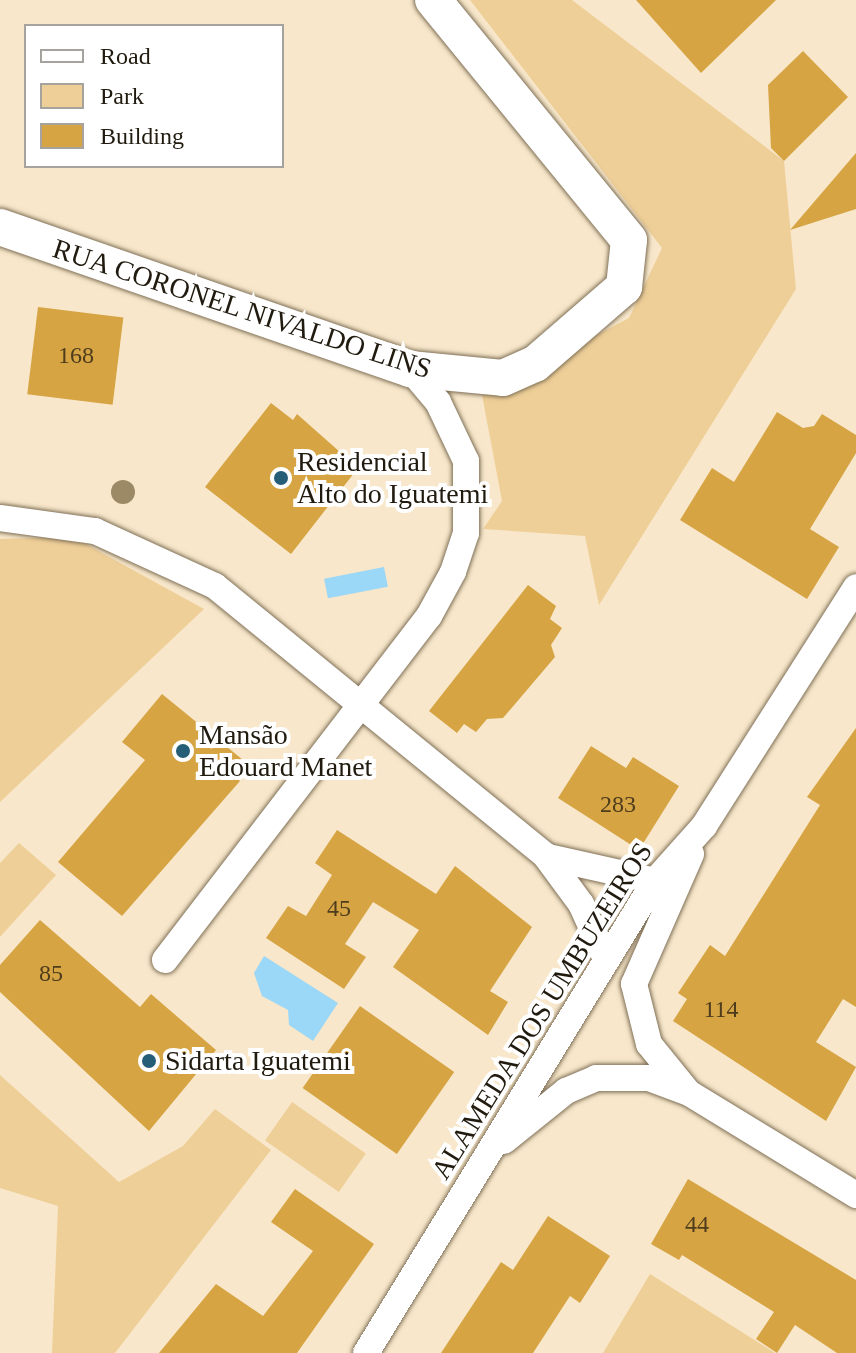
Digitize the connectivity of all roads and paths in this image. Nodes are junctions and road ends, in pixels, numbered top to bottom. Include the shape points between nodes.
1 (433, 0) edge
2 (0, 227) edge
3 (410, 369) junction
4 (0, 518) edge
5 (856, 587) edge
6 (362, 704) junction
7 (704, 826) junction
8 (545, 855) junction
9 (655, 881) junction
10 (606, 959) junction
11 (165, 960) dead end
12 (689, 1093) junction
13 (487, 1157) junction
14 (856, 1195) edge
15 (366, 1353) edge

1 - 3 street, RUA CORONEL NIVALDO LINS via 610,210 629,240 631,265 608,304 535,364 490,379
2 - 3 street, RUA CORONEL NIVALDO LINS
3 - 6 street via 459,436 469,498 466,533 429,616
4 - 6 street via 95,531 157,554 215,586
5 - 7 street, ALAMEDA DOS UMBUZEIROS
6 - 8 street
6 - 11 street
7 - 9 street, ALAMEDA DOS UMBUZEIROS
7 - 12 street via 634,984 649,1044
8 - 9 street via 599,874
8 - 10 street via 581,904
9 - 10 street, ALAMEDA DOS UMBUZEIROS
10 - 13 street, ALAMEDA DOS UMBUZEIROS
12 - 13 street via 649,1078 596,1078 566,1091
12 - 14 street
13 - 15 street, ALAMEDA DOS UMBUZEIROS

